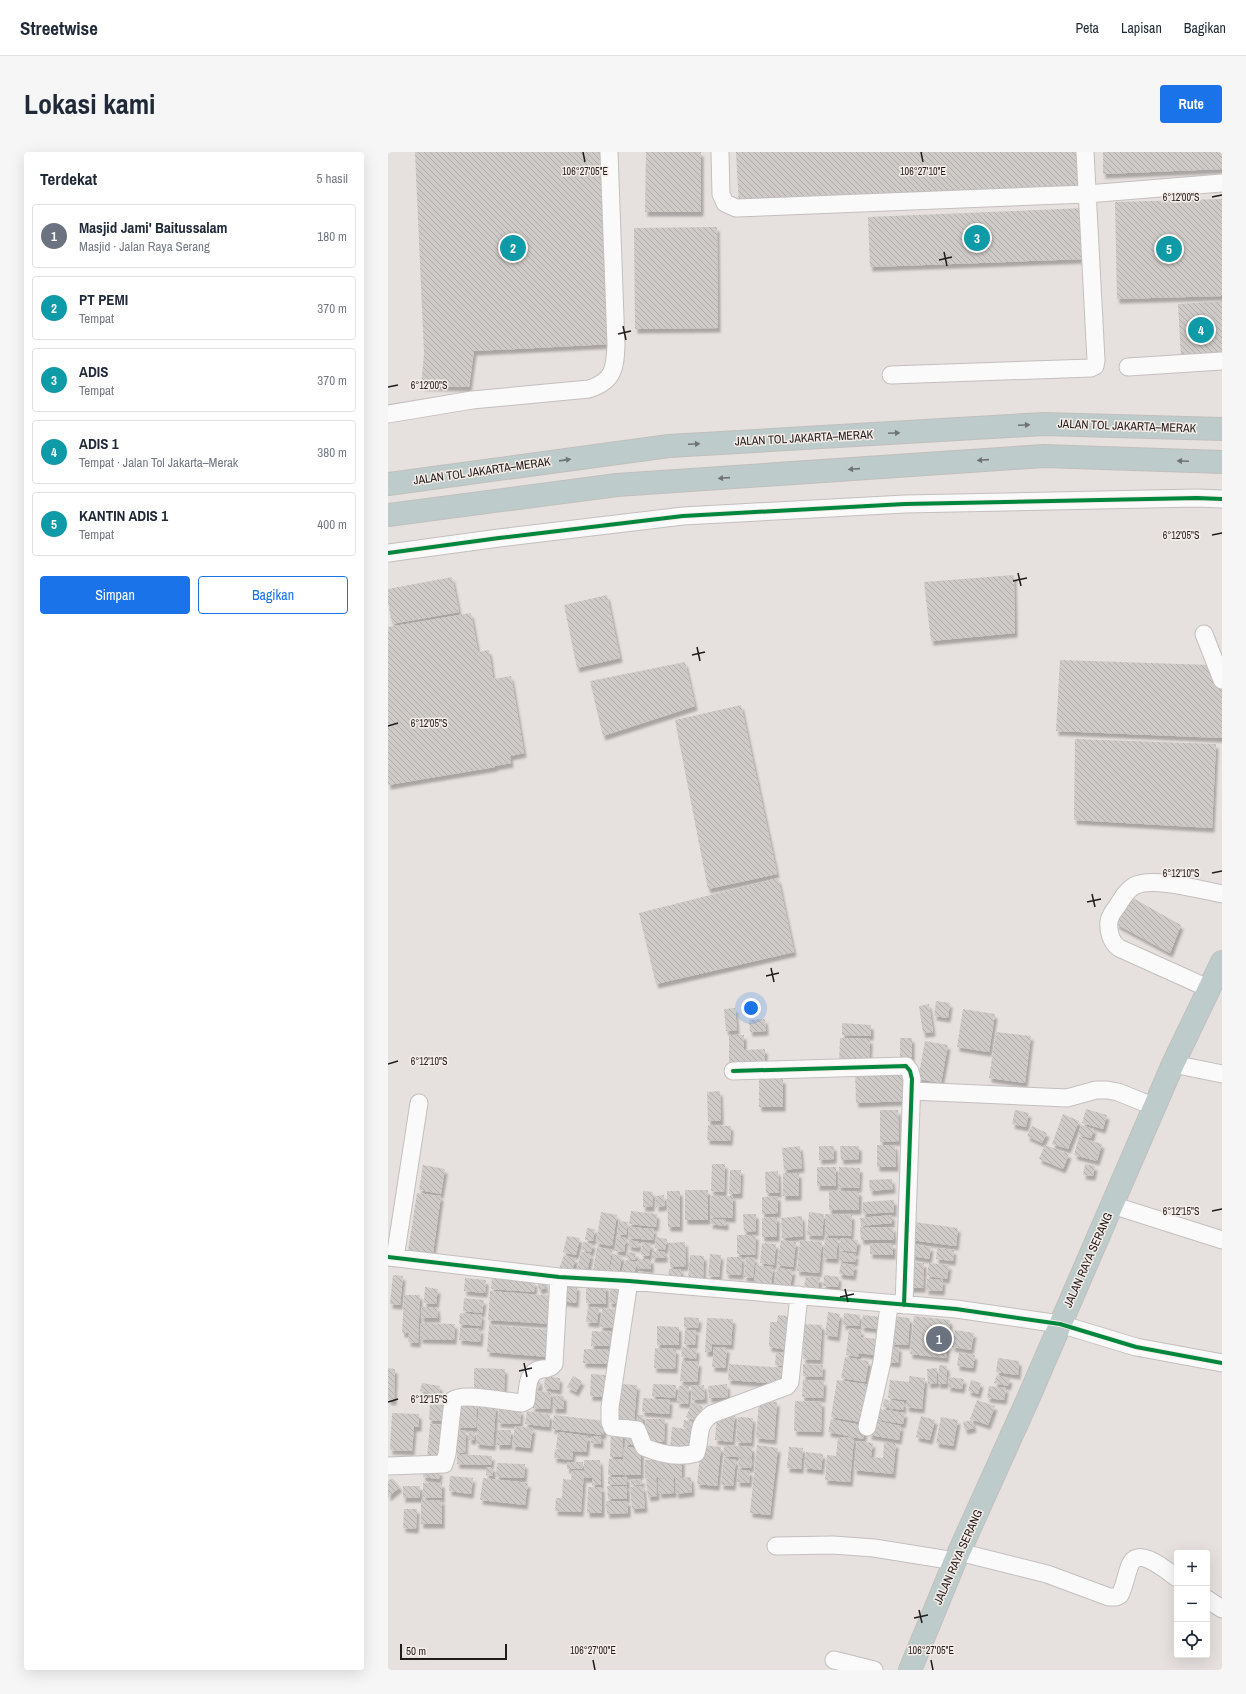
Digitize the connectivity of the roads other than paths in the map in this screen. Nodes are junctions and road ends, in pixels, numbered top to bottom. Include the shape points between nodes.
1 (610, 152) edge
2 (720, 152) edge
3 (1086, 152) edge
4 (1222, 183) edge
5 (1087, 194) junction
6 (1222, 361) edge
7 (1128, 367) dead end
8 (892, 375) dead end
9 (388, 414) edge
10 (1222, 429) edge
11 (1222, 462) edge
12 (388, 484) edge
13 (1222, 499) edge
14 (388, 515) edge
15 (388, 553) edge
16 (1204, 634) dead end
17 (1222, 680) edge
18 (1222, 894) edge
19 (1222, 962) edge
20 (1210, 989) junction
21 (1173, 1064) junction
22 (732, 1071) dead end
23 (1222, 1074) edge
24 (912, 1091) junction
25 (419, 1103) dead end
26 (1155, 1107) junction
27 (1112, 1206) junction
28 (1222, 1240) edge
29 (391, 1257) edge
30 (559, 1277) junction
31 (629, 1281) junction
32 (799, 1295) junction
33 (897, 1305) junction
34 (1060, 1324) junction
35 (1222, 1363) edge
36 (867, 1427) dead end
37 (388, 1466) edge
38 (776, 1546) dead end
39 (957, 1557) junction
40 (1174, 1576) edge
41 (1210, 1601) edge
42 (1222, 1609) edge
43 (834, 1660) dead end
44 (874, 1670) edge
45 (910, 1670) edge

1 - 9 street via 616,345 615,365 610,376 601,385 589,389 472,400
2 - 5 street via 721,194 725,204 736,208
3 - 5 street
4 - 5 street
5 - 8 street via 1095,366
6 - 7 street
12 -> 10 highway, JALAN TOL JAKARTA–MERAK via 669,446 1044,424
11 -> 14 highway via 1036,457 617,485
13 - 15 street via 905,504 683,516
16 - 17 street
18 - 20 street via 1182,885 1144,882 1125,893 1109,919 1109,932 1114,944 1119,948
19 - 20 highway, JALAN RAYA SERANG
20 - 21 highway, JALAN RAYA SERANG
21 - 23 street
21 - 26 highway, JALAN RAYA SERANG
22 - 24 street via 906,1066 912,1079
24 - 26 street via 1067,1098 1096,1090 1107,1090
24 - 33 street
25 - 29 street
26 - 27 highway, JALAN RAYA SERANG
27 - 28 street
27 - 34 highway, JALAN RAYA SERANG
29 - 30 street
30 - 31 street
30 - 37 street via 554,1364 548,1369 537,1370 532,1374 526,1401 522,1403 472,1397 457,1398 453,1400 444,1464
31 - 32 street
31 - 32 street via 610,1407 610,1422 612,1427 637,1430 644,1447 668,1454 696,1454 701,1424 712,1414 787,1386 790,1382
32 - 33 street
33 - 34 street via 933,1306
33 - 36 street
34 - 35 street via 1136,1348
34 - 39 highway, JALAN RAYA SERANG
38 - 39 street via 834,1545
39 - 40 street via 1047,1574 1116,1597 1120,1595 1131,1563 1140,1556 1153,1561
39 - 45 highway, JALAN RAYA SERANG
41 - 42 street
43 - 44 street

